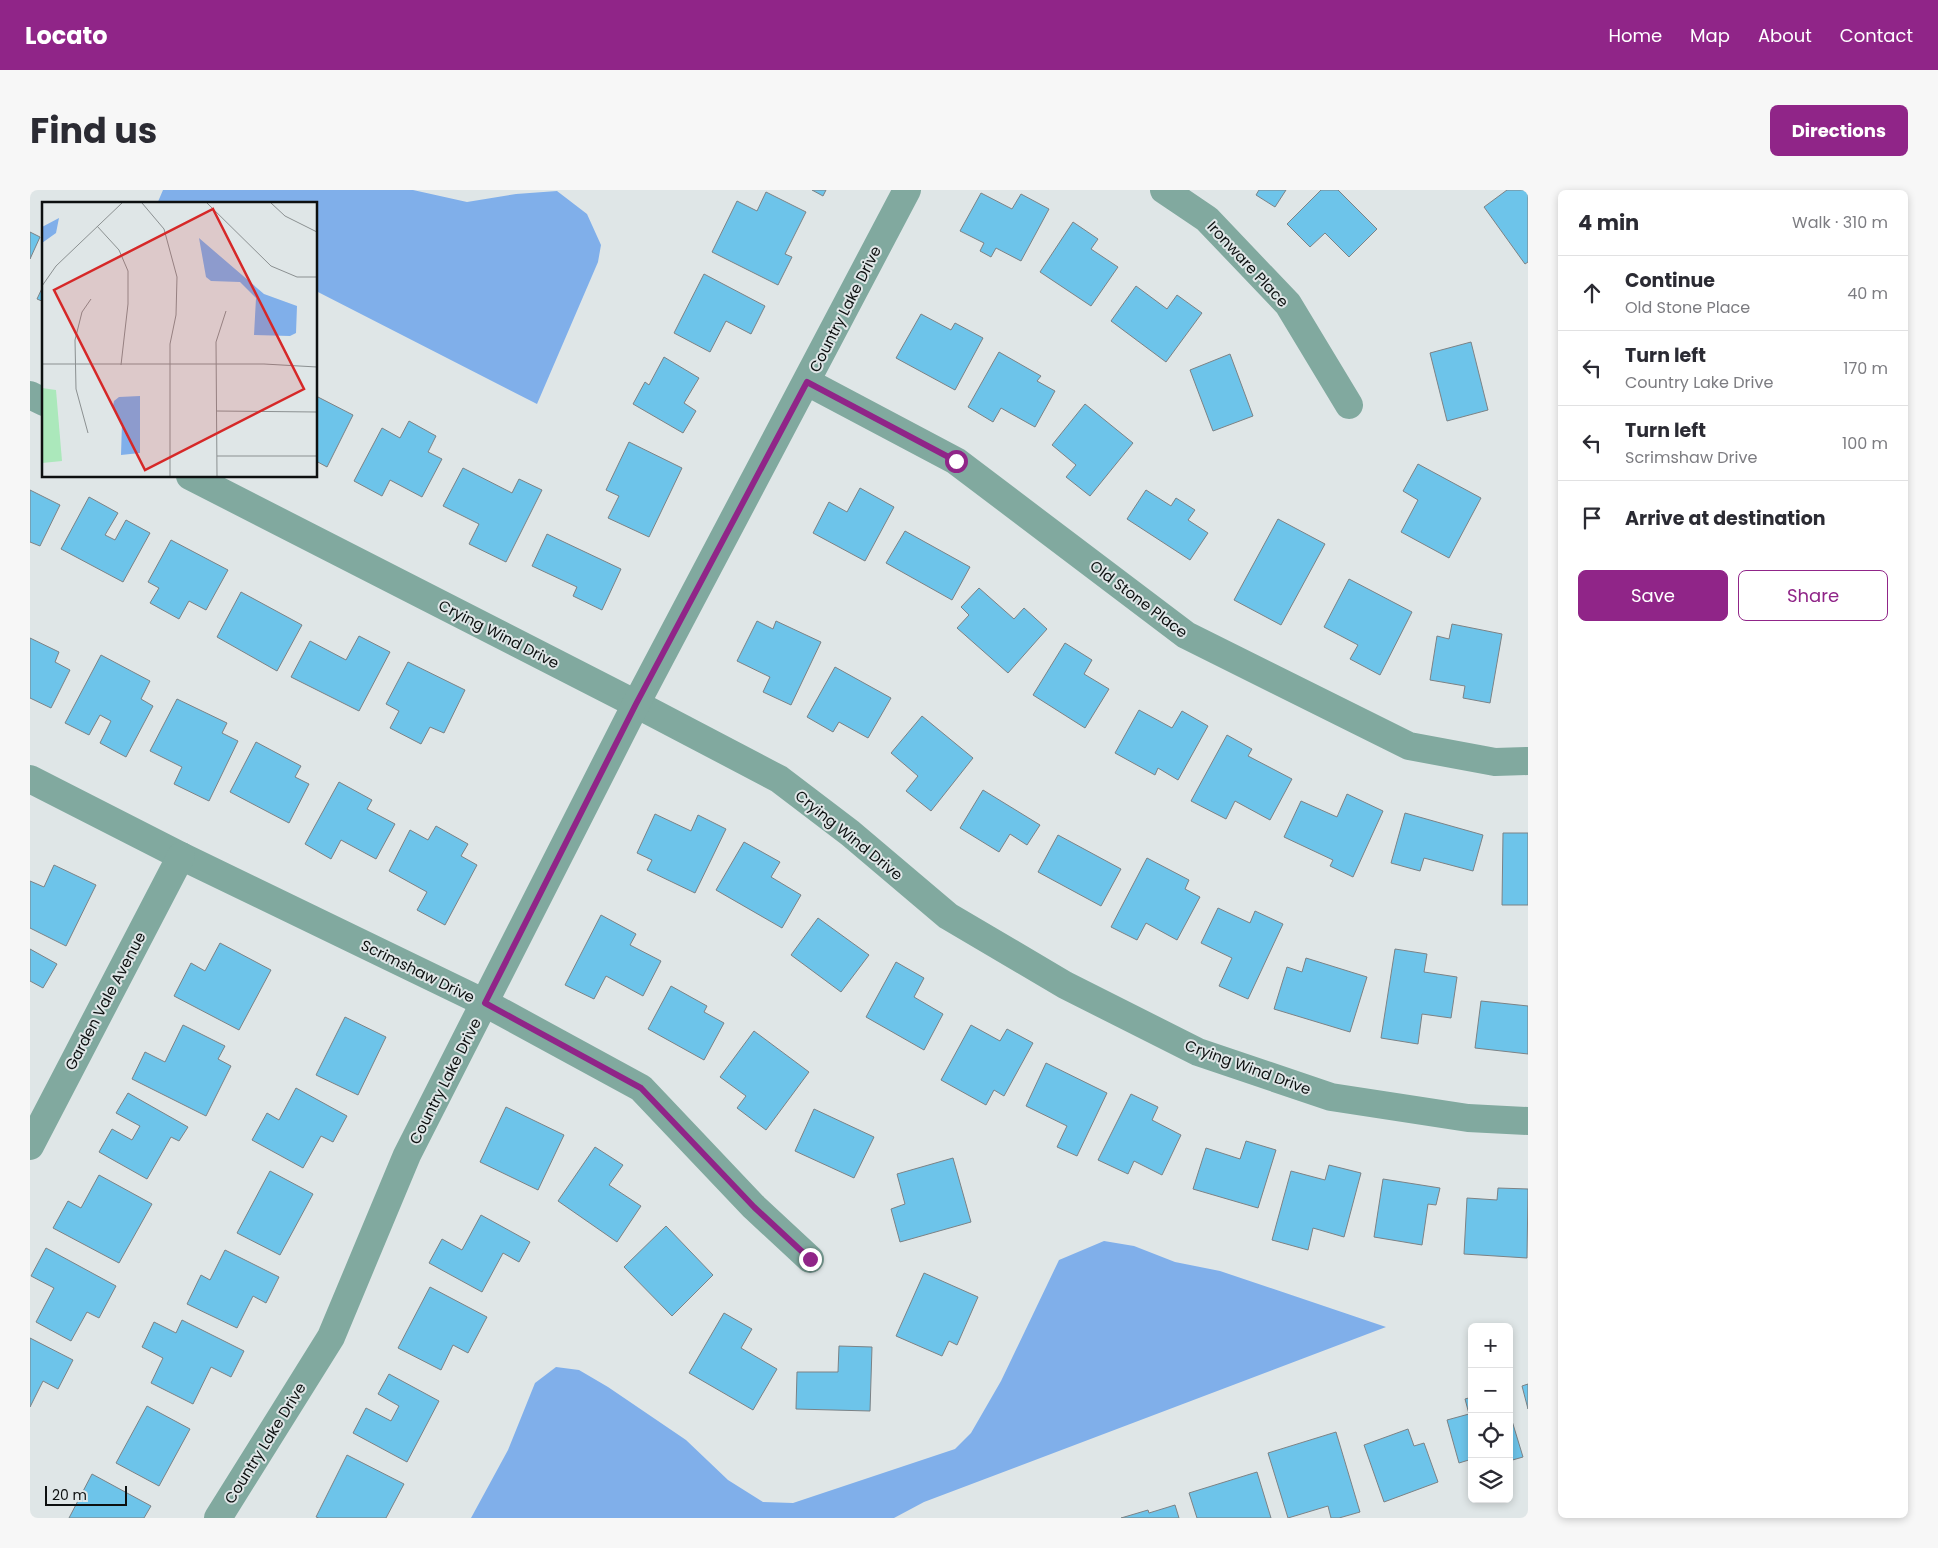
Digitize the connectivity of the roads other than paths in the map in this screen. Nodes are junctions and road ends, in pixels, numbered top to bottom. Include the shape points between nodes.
1 (907, 190) edge
2 (1164, 190) edge
3 (807, 382) junction
4 (30, 395) edge
5 (42, 401) edge
6 (1348, 405) dead end
7 (194, 478) edge
8 (636, 704) junction
9 (1528, 762) edge
10 (30, 779) edge
11 (181, 856) junction
12 (485, 1003) junction
13 (1528, 1121) edge
14 (30, 1146) edge
15 (810, 1259) dead end
16 (218, 1518) edge

1 - 3 street, Country Lake Drive
2 - 6 street, Ironware Place via 1206,219 1288,304
3 - 8 street, Country Lake Drive
3 - 9 street, Old Stone Place via 956,461 1186,635 1409,746 1495,762
4 - 5 street
7 - 8 street, Crying Wind Drive
8 - 12 street, Country Lake Drive
8 - 13 street, Crying Wind Drive via 779,779 850,832 948,916 1065,985 1198,1052 1331,1097 1468,1118
10 - 11 street, Scrimshaw Drive
11 - 12 street, Scrimshaw Drive
11 - 14 street, Garden Vale Avenue
12 - 15 street, Scrimshaw Drive via 641,1088 754,1207
12 - 16 street, Country Lake Drive via 407,1155 331,1337

